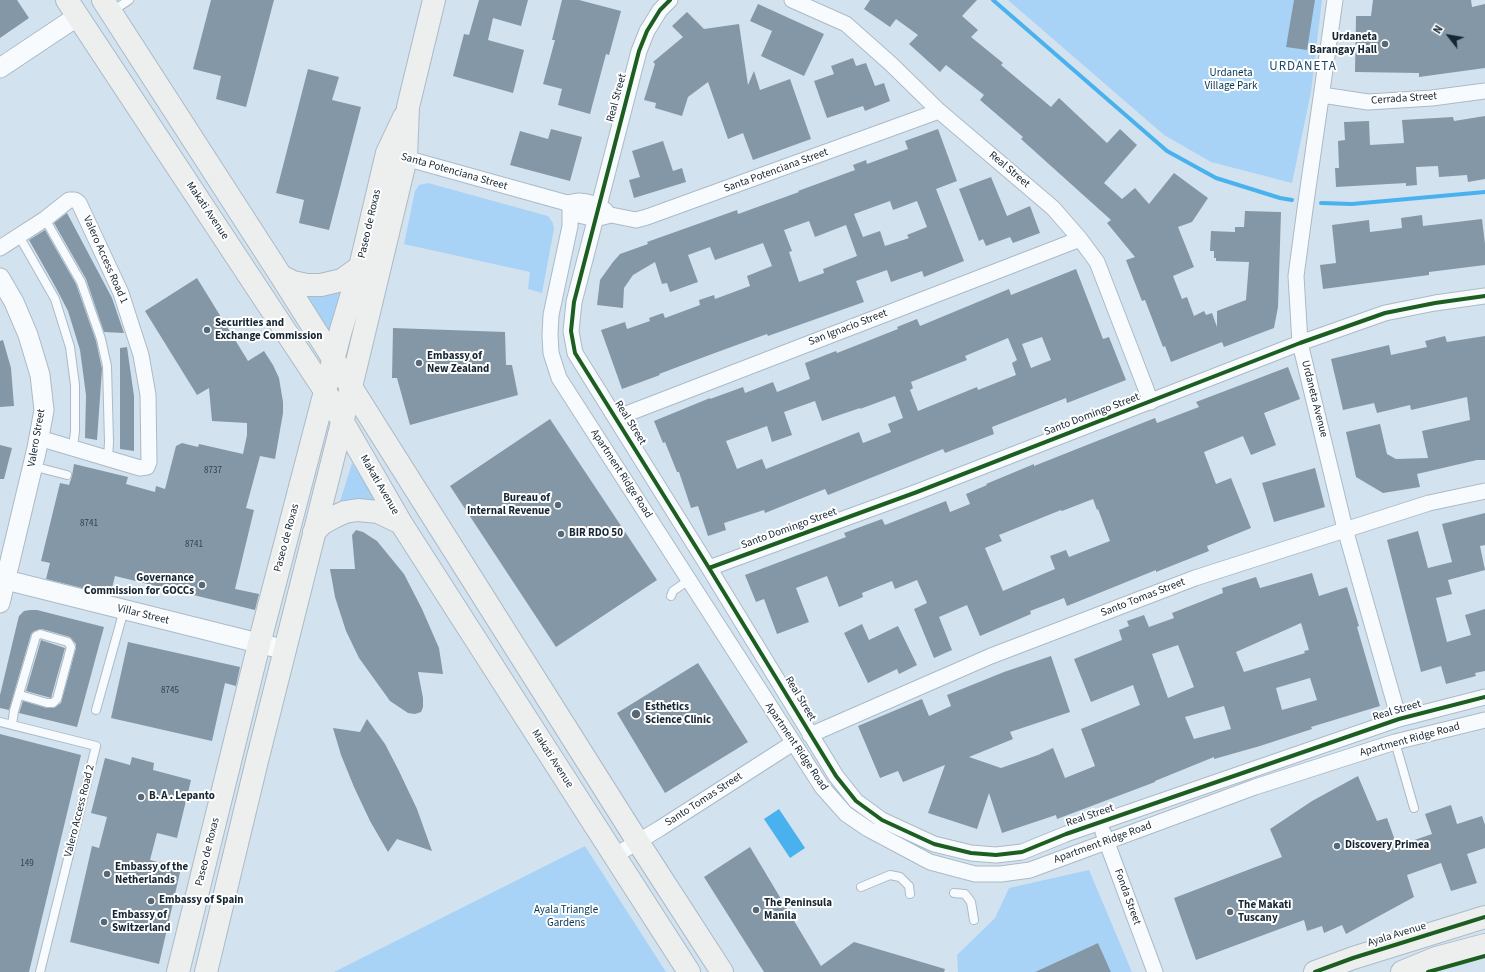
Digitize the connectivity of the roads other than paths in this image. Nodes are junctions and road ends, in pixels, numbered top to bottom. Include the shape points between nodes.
1 (129, 0) edge
2 (434, 0) edge
3 (670, 0) edge
4 (792, 0) edge
5 (1336, 0) edge
6 (107, 6) edge
7 (72, 8) edge
8 (0, 68) edge
9 (1485, 91) edge
10 (1322, 95) junction
11 (939, 111) junction
12 (396, 155) junction
13 (569, 208) junction
14 (597, 212) junction
15 (45, 219) junction
16 (19, 236) junction
17 (1080, 239) junction
18 (0, 248) edge
19 (360, 267) junction
20 (281, 276) junction
21 (0, 278) edge
22 (1485, 296) edge
23 (1300, 343) junction
24 (334, 359) junction
25 (351, 387) junction
26 (325, 391) junction
27 (1151, 402) junction
28 (616, 418) junction
29 (342, 419) junction
30 (39, 438) junction
31 (73, 447) junction
32 (108, 459) junction
33 (32, 466) junction
34 (67, 475) dead end
35 (1485, 491) edge
36 (401, 523) junction
37 (1346, 529) junction
38 (314, 532) junction
39 (709, 568) junction
40 (3, 579) edge
41 (689, 580) junction
42 (671, 596) dead end
43 (0, 603) edge
44 (124, 610) junction
45 (259, 644) junction
46 (286, 650) junction
47 (20, 695) junction
48 (1485, 697) edge
49 (96, 710) dead end
50 (1399, 719) junction
51 (1485, 720) edge
52 (0, 722) edge
53 (12, 725) junction
54 (810, 735) junction
55 (1395, 742) junction
56 (793, 743) junction
57 (1414, 808) dead end
58 (1099, 822) junction
59 (1107, 841) junction
60 (638, 842) junction
61 (614, 856) junction
62 (861, 887) dead end
63 (954, 893) dead end
64 (910, 894) dead end
65 (1485, 917) edge
66 (974, 920) dead end
67 (1485, 944) edge
68 (1485, 956) edge
69 (1339, 968) edge
70 (40, 972) edge
71 (178, 972) edge
72 (206, 972) edge
73 (689, 972) edge
74 (722, 972) edge
75 (1155, 972) edge
76 (1402, 972) edge
77 (1428, 972) edge

1 - 6 lane
2 - 12 main road, Paseo de Roxas
3 - 14 street, Real Street via 660,10 647,31 639,51
4 - 11 street, Real Street via 846,24
5 - 10 street, Urdaneta Avenue
6 - 20 main road
7 - 8 street
7 - 26 main road, Makati Avenue
9 - 10 street, Cerrada Street via 1432,98 1368,102
10 - 23 street, Urdaneta Avenue via 1296,276
11 - 14 street, Santa Potenciana Street via 647,217 636,220
11 - 17 street, Real Street via 1053,208
12 - 13 street, Santa Potenciana Street
12 - 19 main road, Paseo de Roxas
12 - 25 main road, Paseo de Roxas
13 - 14 street, Santa Potenciana Street
13 - 41 street, Apartment Ridge Road via 570,226 551,315 550,353 559,378
14 - 28 street, Real Street via 574,302 571,331 575,353
15 - 16 street, Valero Access Road 1
15 - 32 lane via 81,282 101,339 107,366
15 - 32 street, Valero Access Road 1 via 69,200 79,203 121,292 141,355 148,395 149,462 147,466 140,468
16 - 18 street, Valero Access Road 1
16 - 31 lane via 55,299 70,347 75,385
17 - 27 street, Real Street via 1096,262
17 - 28 street, San Ignacio Street
19 - 20 main road via 342,280 321,285 293,282
19 - 24 main road, Paseo de Roxas
20 - 24 main road
21 - 30 street, Valero Street via 28,335 40,375 44,410
22 - 23 street, Santo Domingo Street via 1385,313
23 - 27 street, Santo Domingo Street
23 - 37 street, Urdaneta Avenue
24 - 25 main road
24 - 26 main road, Paseo de Roxas
25 - 29 main road, Paseo de Roxas
25 - 60 main road
26 - 29 main road, Makati Avenue
26 - 45 main road, Paseo de Roxas
27 - 39 street, Santo Domingo Street
28 - 39 street, Real Street
29 - 36 main road, Makati Avenue
29 - 38 main road, Paseo de Roxas
30 - 31 street, Valero Access Road 1
30 - 33 street, Valero Street
31 - 32 street, Valero Access Road 1
33 - 34 lane
33 - 40 street, Valero Street
35 - 37 street, Santo Tomas Street via 1429,503
36 - 38 main road via 378,512 358,510 334,516
36 - 61 main road, Makati Avenue
37 - 50 street, Urdaneta Avenue
37 - 54 street, Santo Tomas Street via 1195,578 991,656
38 - 46 main road, Paseo de Roxas
39 - 54 street, Real Street
40 - 43 street, Valero Street
40 - 44 street, Villar Street
41 - 42 lane via 673,591
41 - 56 street, Apartment Ridge Road
44 - 45 street, Villar Street
44 - 49 lane
45 - 46 street, Villar Street
45 - 71 main road, Paseo de Roxas
46 - 72 main road, Paseo de Roxas
47 - 47 lane via 47,703 53,703 57,699 71,647 68,642 40,634 36,636
47 - 53 lane
48 - 50 street, Real Street
50 - 58 street, Real Street
51 - 55 street, Apartment Ridge Road
52 - 53 lane, Valero Access Road 2
53 - 70 lane, Valero Access Road 2 via 96,746
54 - 58 street, Real Street via 836,776 856,801 882,820 934,844 977,854 1022,852
55 - 57 lane
55 - 59 street, Apartment Ridge Road via 1255,787
56 - 59 street, Apartment Ridge Road via 822,787 846,814 868,829 930,862 975,874 1001,874 1030,870
56 - 60 street, Santo Tomas Street
58 - 59 street, Fonda Street
59 - 75 street, Fonda Street
60 - 61 street, Santo Tomas Street
60 - 74 main road
61 - 73 main road, Makati Avenue
62 - 64 lane via 890,875 900,877 909,886
63 - 66 lane via 965,894 971,902
65 - 69 main road, Ayala Avenue
67 - 76 main road via 1436,958
68 - 77 main road

